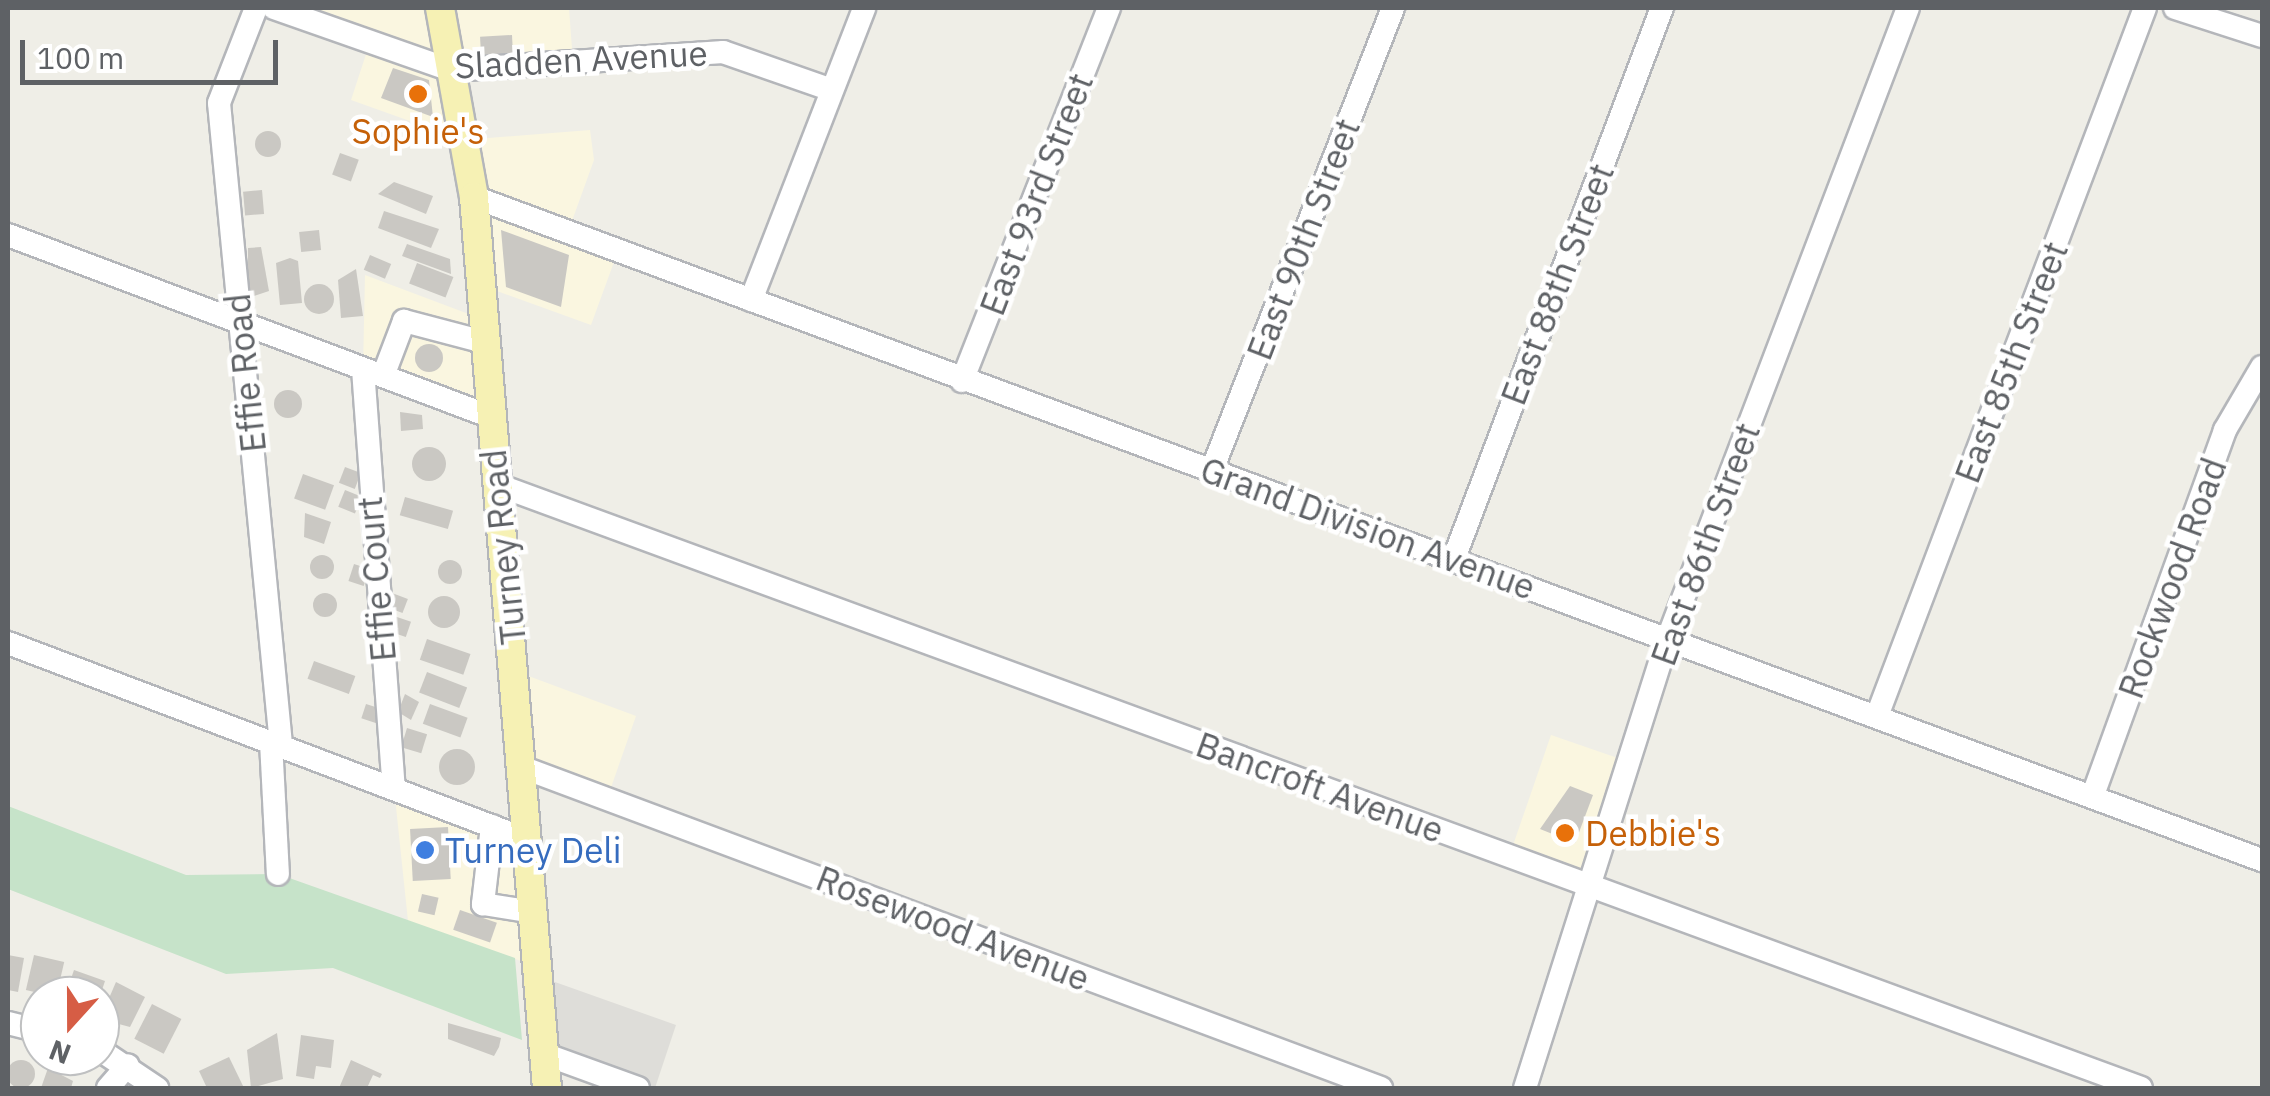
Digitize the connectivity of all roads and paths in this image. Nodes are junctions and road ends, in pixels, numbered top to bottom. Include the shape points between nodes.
1 (256, 8) edge
2 (274, 8) edge
3 (440, 8) edge
4 (864, 8) edge
5 (1110, 8) edge
6 (1394, 8) edge
7 (1662, 8) edge
8 (1908, 8) edge
9 (2146, 8) edge
10 (2175, 8) edge
11 (2262, 36) edge
12 (450, 70) junction
13 (832, 90) junction
14 (474, 197) junction
15 (8, 235) edge
16 (751, 300) junction
17 (240, 323) junction
18 (484, 342) junction
19 (2262, 367) edge
20 (373, 372) junction
21 (962, 382) junction
22 (489, 416) junction
23 (1212, 470) junction
24 (498, 485) junction
25 (1453, 561) junction
26 (1668, 638) junction
27 (8, 643) edge
28 (1878, 716) junction
29 (276, 743) junction
30 (524, 768) junction
31 (394, 788) junction
32 (2093, 795) junction
33 (492, 826) junction
34 (528, 840) junction
35 (2262, 860) edge
36 (278, 874) dead end
37 (1588, 886) junction
38 (534, 912) junction
39 (544, 1054) junction
40 (120, 1060) edge
41 (128, 1064) junction
42 (108, 1088) edge
43 (157, 1088) edge
44 (546, 1088) edge
45 (638, 1088) edge
46 (1381, 1088) edge
47 (1525, 1088) edge
48 (2141, 1088) edge

1 - 17 street, Effie Road via 219,103
2 - 12 street, Sladden Avenue
3 - 12 main road, Turney Road
4 - 13 street
5 - 21 street, East 93rd Street
6 - 23 street, East 90th Street
7 - 25 street, East 88th Street
8 - 26 street, East 86th Street
9 - 28 street, East 85th Street
10 - 11 street
12 - 13 street, Sladden Avenue via 724,52
12 - 14 main road, Turney Road
13 - 16 street
14 - 16 street, Grand Division Avenue
14 - 18 main road, Turney Road
15 - 17 street
16 - 21 street, Grand Division Avenue
17 - 20 street
17 - 29 street, Effie Road
18 - 20 street via 404,321
18 - 22 main road, Turney Road
19 - 32 street, Rockwood Road via 2225,430
20 - 22 street
20 - 31 street, Effie Court
21 - 23 street, Grand Division Avenue
22 - 24 main road, Turney Road
23 - 25 street, Grand Division Avenue
24 - 30 main road, Turney Road
24 - 37 street, Bancroft Avenue
25 - 26 street, Grand Division Avenue
26 - 28 street, Grand Division Avenue
26 - 37 street, East 86th Street
27 - 29 street
28 - 32 street, Grand Division Avenue
29 - 31 street
29 - 36 street, Effie Road
30 - 34 main road, Turney Road
30 - 46 street, Rosewood Avenue
31 - 33 street
32 - 35 street, Grand Division Avenue
33 - 34 street
33 - 38 street via 483,904
34 - 38 main road, Turney Road
37 - 47 street, East 86th Street
37 - 48 street, Bancroft Avenue
38 - 39 main road, Turney Road
39 - 44 main road, Turney Road
39 - 45 street
40 - 41 street
41 - 42 street
41 - 43 street

